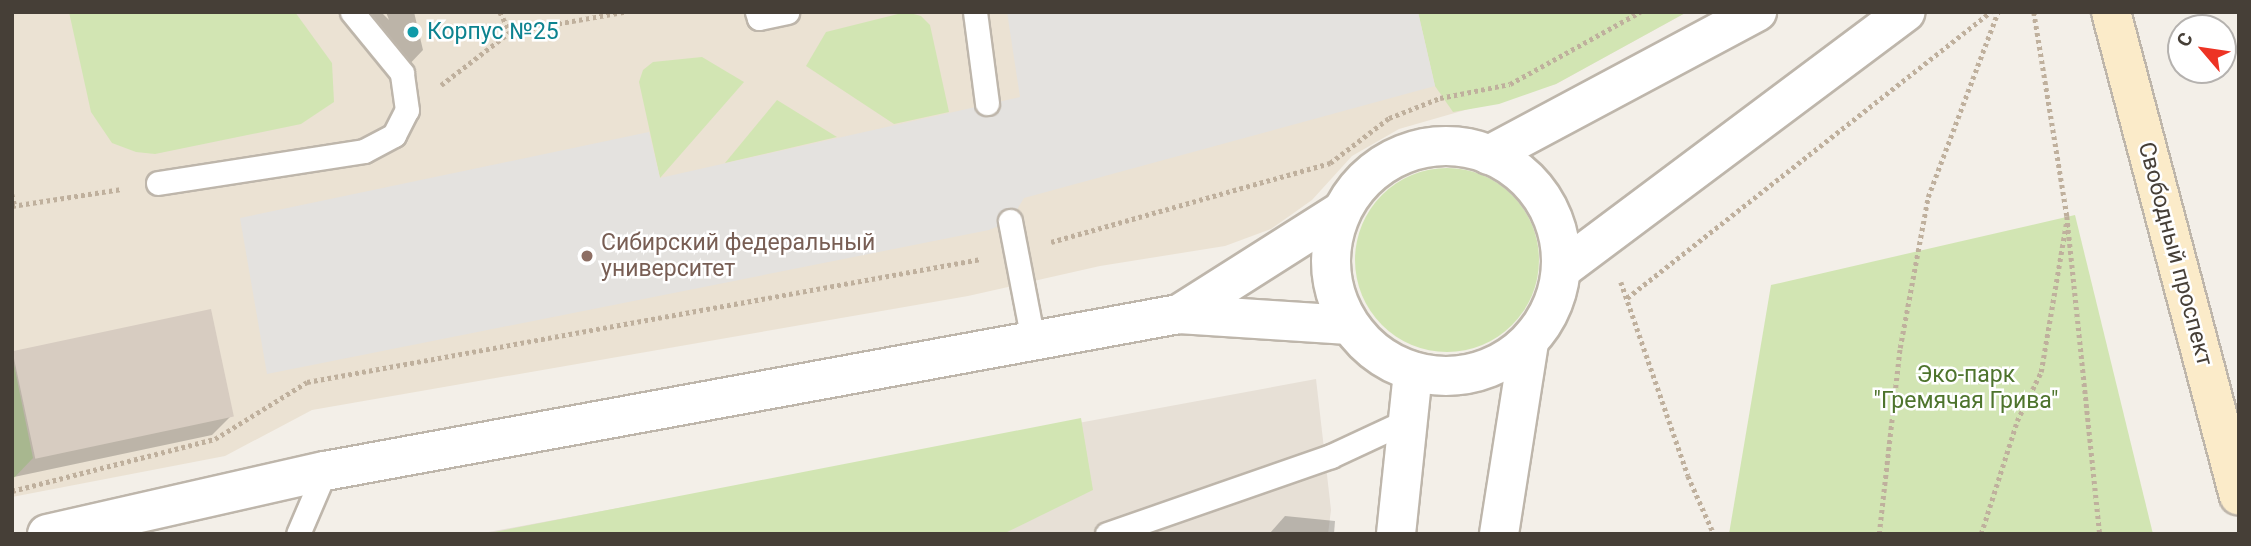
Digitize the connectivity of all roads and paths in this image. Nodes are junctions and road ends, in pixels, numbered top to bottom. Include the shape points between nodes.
1 (352, 12) edge
2 (500, 12) edge
3 (624, 12) edge
4 (757, 12) edge
5 (787, 12) edge
6 (975, 12) edge
7 (1640, 12) edge
8 (1757, 12) edge
9 (1906, 12) edge
10 (1990, 12) edge
11 (1998, 12) edge
12 (2034, 12) edge
13 (2111, 12) edge
14 (510, 33) junction
15 (987, 103) dead end
16 (407, 110) junction
17 (1489, 155) junction
18 (158, 183) joint
19 (12, 194) edge
20 (14, 206) edge
21 (1340, 212) junction
22 (2067, 216) junction
23 (1010, 221) dead end
24 (1604, 239) junction
25 (1017, 252) junction
26 (1562, 269) junction
27 (1628, 298) junction
28 (1179, 314) junction
29 (1349, 325) junction
30 (1033, 341) junction
31 (1529, 342) junction
32 (1413, 372) junction
33 (1406, 421) junction
34 (325, 471) junction
35 (12, 491) edge
36 (2239, 495) edge
37 (47, 534) edge
38 (298, 534) edge
39 (1107, 534) edge
40 (1396, 534) edge
41 (1499, 534) edge
42 (1714, 534) edge
43 (1879, 534) edge
44 (1980, 534) edge
45 (2099, 534) edge

1 - 16 lane via 402,72
2 - 14 path
3 - 14 path
4 - 5 lane via 759,18
6 - 15 lane
7 - 25 path via 1510,84 1440,98 1389,118 1330,163
8 - 17 street
9 - 24 street
10 - 27 path
11 - 43 path via 1928,197 1900,348
12 - 22 path
13 - 36 main road, Свободный проспект
14 - 16 path
16 - 18 lane via 394,135 364,151
17 - 21 street via 1450,144 1416,148 1384,161 1359,184
17 - 26 street via 1517,168 1543,196 1559,231
18 - 20 path
19 - 20 path
21 - 28 street
21 - 29 street via 1330,250 1332,276
22 - 44 path via 2041,372 2017,421
22 - 45 path
23 - 25 lane
24 - 26 street
24 - 27 path
25 - 30 lane
25 - 35 path via 307,382 215,439
26 - 31 street via 1552,309
27 - 42 path via 1688,476
28 - 29 street
28 - 30 street
29 - 32 street via 1366,346
30 - 34 street
31 - 32 street via 1504,361 1475,373 1444,377
31 - 41 street
32 - 33 street
33 - 39 lane via 1331,456
33 - 40 street
34 - 37 street
34 - 38 lane

